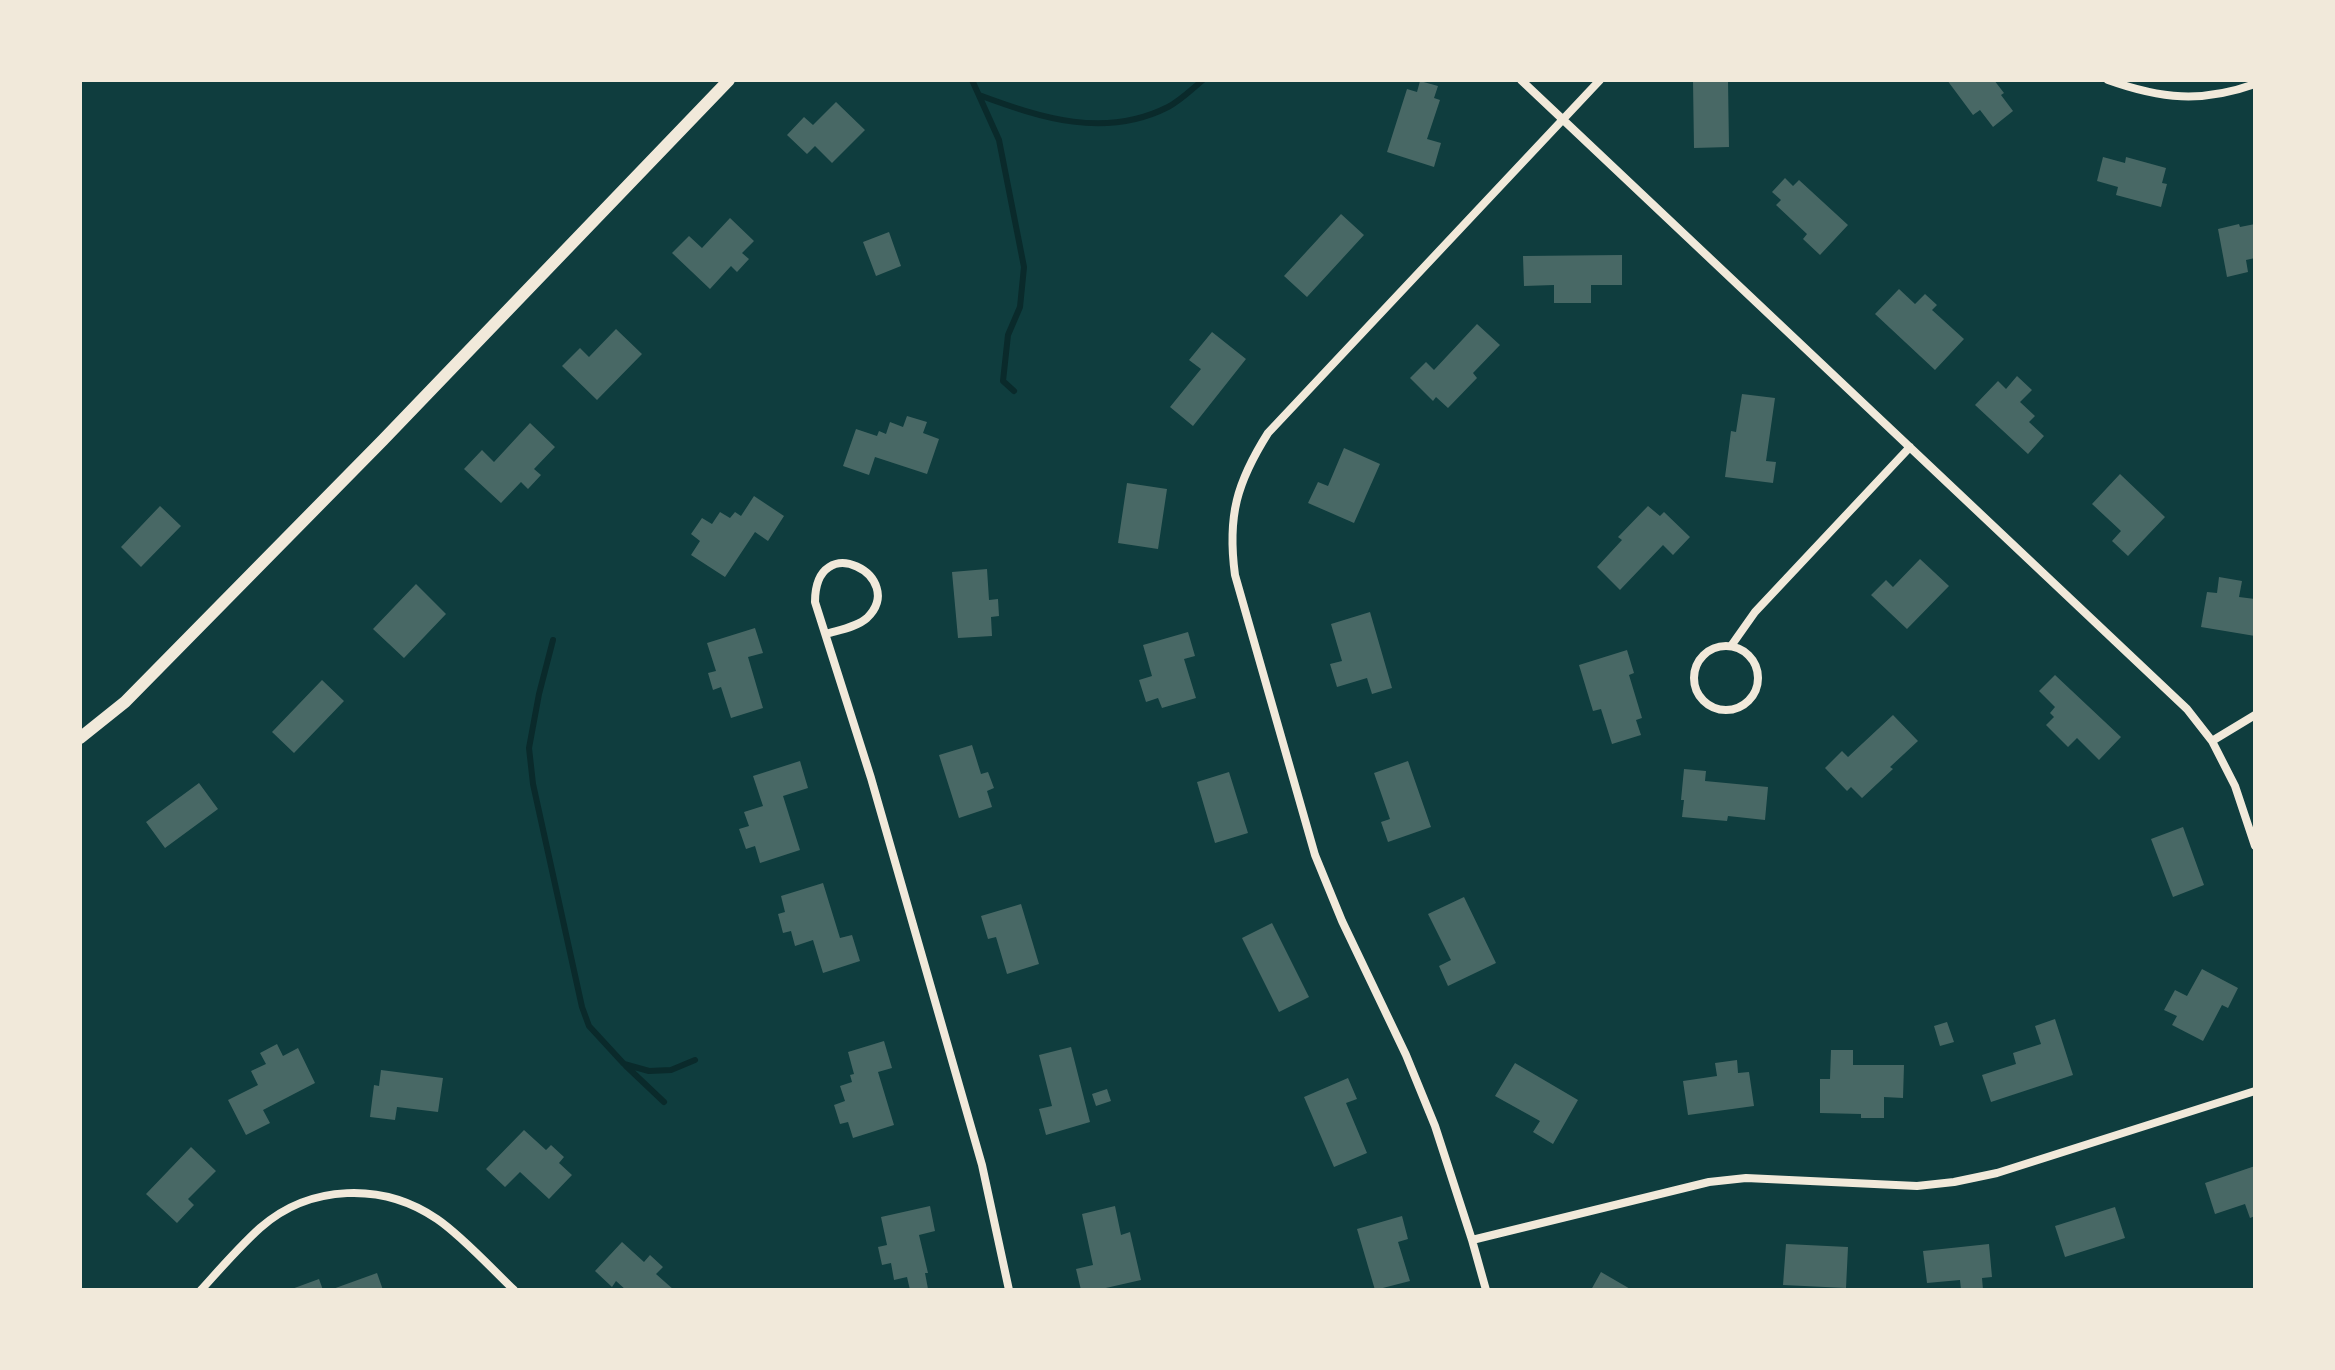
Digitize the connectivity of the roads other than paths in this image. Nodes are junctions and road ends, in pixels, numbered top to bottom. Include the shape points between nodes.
1 (729, 80) edge
2 (1521, 80) edge
3 (1600, 80) edge
4 (2108, 80) edge
5 (2255, 84) edge
6 (1563, 119) junction
7 (1910, 447) junction
8 (826, 634) junction
9 (1731, 646) junction
10 (2255, 715) edge
11 (80, 738) edge
12 (2212, 741) junction
13 (2255, 846) edge
14 (2255, 1091) edge
15 (1472, 1240) junction
16 (201, 1290) edge
17 (514, 1290) edge
18 (1009, 1290) edge
19 (1486, 1290) edge

1 - 11 street via 136,691
2 - 6 street
3 - 6 street
4 - 5 street via 2170,97 2202,97
6 - 7 street
6 - 15 street via 1268,433 1250,461 1233,520 1235,575 1315,855 1435,1126
7 - 9 street via 1755,612
7 - 12 street via 2187,709
8 - 8 street via 855,625 875,606 875,582 855,564 832,566 815,587
8 - 18 street via 982,1165
9 - 9 street via 1704,654 1695,667 1696,690 1714,709 1742,707 1757,687 1753,660
10 - 12 street
12 - 13 street via 2235,786
14 - 15 street via 1954,1182 1709,1182
15 - 19 street
16 - 17 street via 261,1227 285,1210 340,1192 394,1197 416,1206

